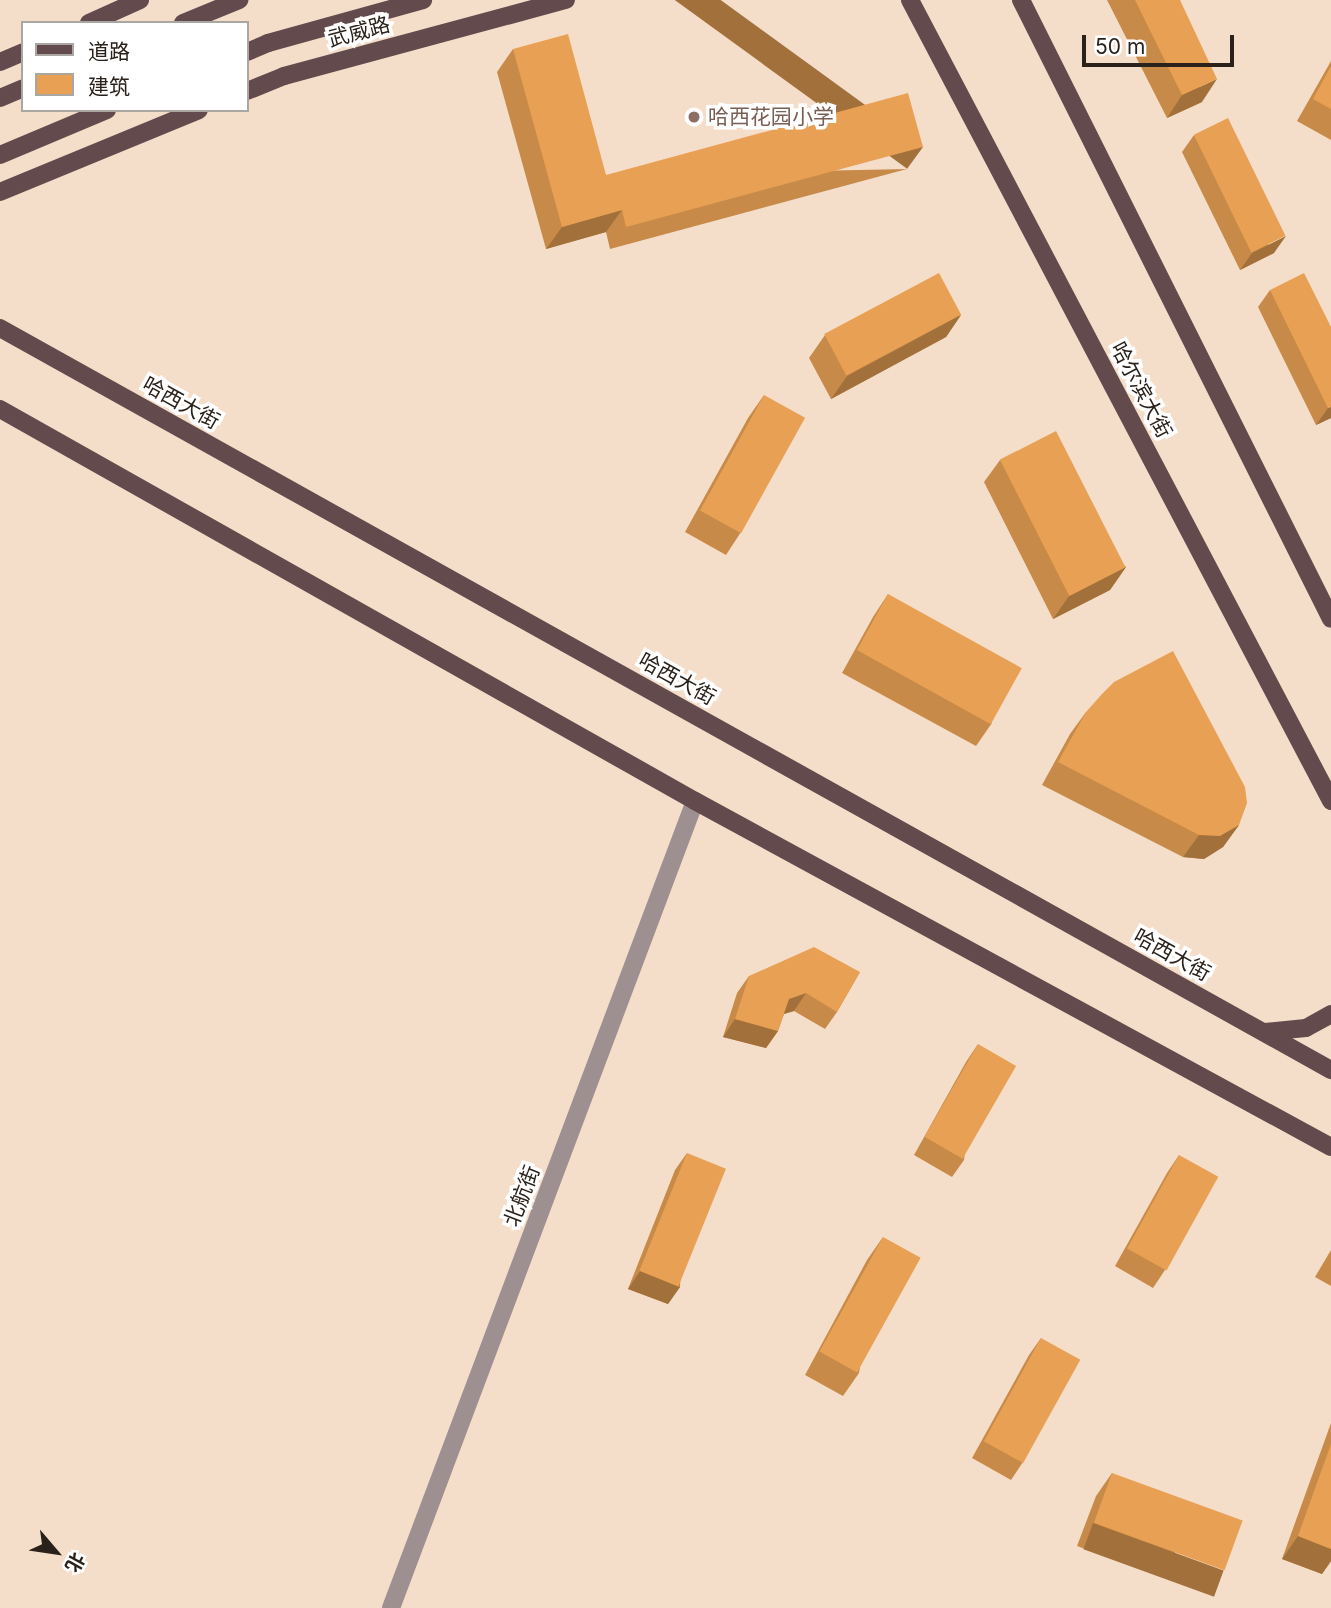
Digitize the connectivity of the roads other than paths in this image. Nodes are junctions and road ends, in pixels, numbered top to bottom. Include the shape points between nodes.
1 (140, 0) edge
2 (239, 0) edge
3 (423, 0) edge
4 (566, 0) edge
5 (910, 0) edge
6 (1021, 0) edge
7 (93, 21) edge
8 (188, 21) edge
9 (248, 52) edge
10 (21, 53) edge
11 (0, 62) edge
12 (21, 89) edge
13 (248, 91) edge
14 (0, 98) edge
15 (102, 112) edge
16 (194, 112) edge
17 (0, 155) edge
18 (0, 192) edge
19 (0, 328) edge
20 (0, 409) edge
21 (1331, 618) edge
22 (695, 801) junction
23 (1331, 801) edge
24 (1331, 1014) edge
25 (1264, 1032) junction
26 (1331, 1070) edge
27 (1331, 1147) edge
28 (391, 1608) edge

1 - 7 main road
2 - 8 main road
3 - 9 main road, 武威路
4 - 13 main road, 武威路 via 284,75
5 - 23 main road, 哈尔滨大街
6 - 21 main road
10 - 11 main road
12 - 14 main road
15 - 17 main road
16 - 18 main road
19 - 25 main road, 哈西大街
20 - 22 main road
22 - 27 main road
22 - 28 street, 北航街
24 - 25 main road via 1306,1028
25 - 26 main road, 哈西大街

